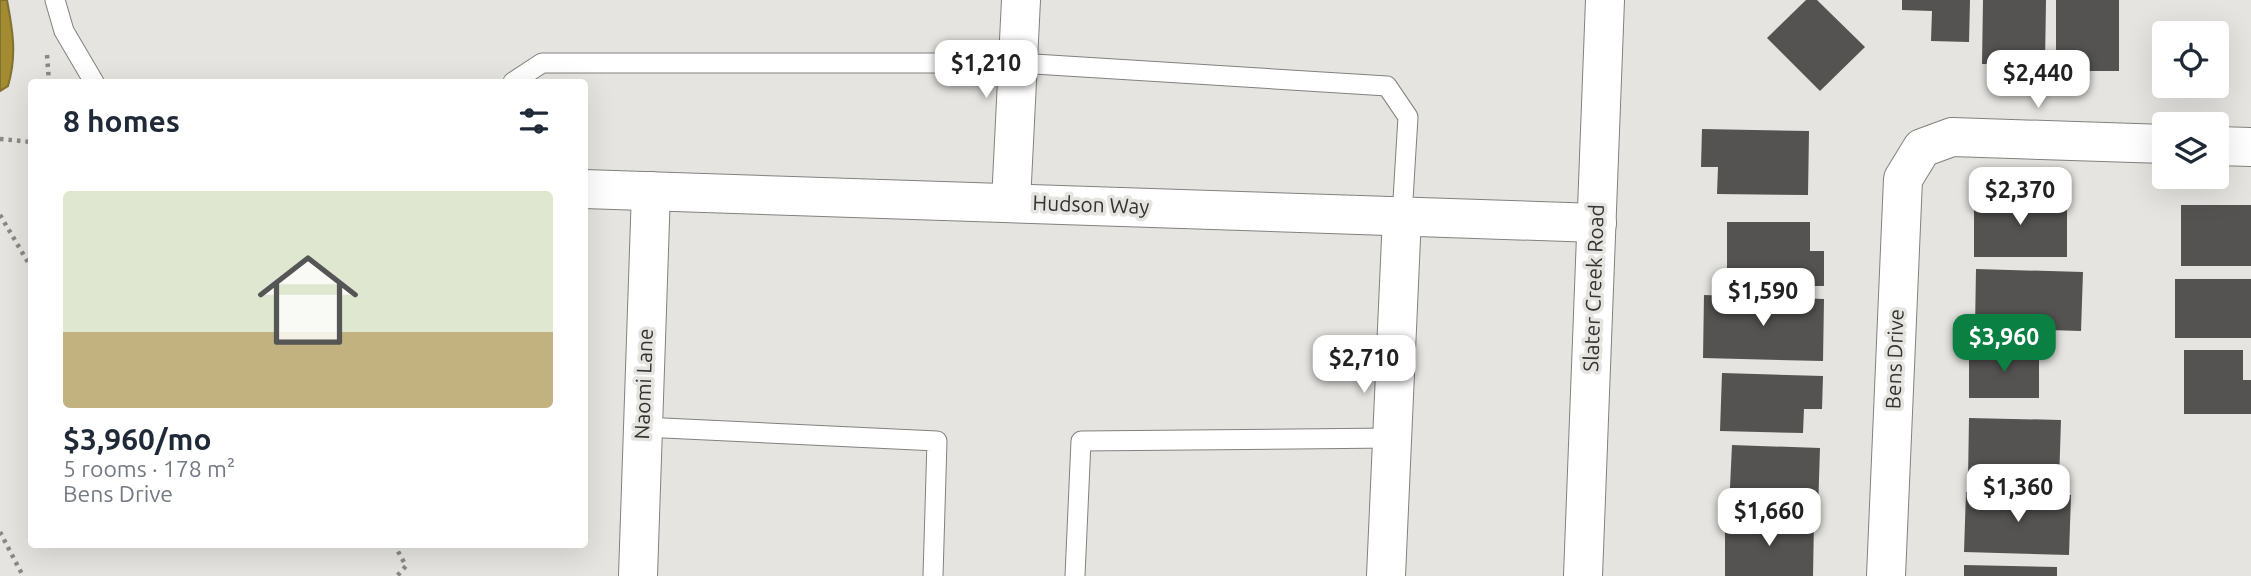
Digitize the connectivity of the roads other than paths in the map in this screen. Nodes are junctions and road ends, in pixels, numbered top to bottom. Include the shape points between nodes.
1 (55, 0) edge
2 (1021, 0) edge
3 (1605, 0) edge
4 (1018, 63) junction
5 (92, 79) edge
6 (518, 79) edge
7 (2152, 144) edge
8 (2229, 146) edge
9 (2251, 147) edge
10 (588, 189) edge
11 (650, 191) junction
12 (1012, 202) junction
13 (1402, 216) junction
14 (1597, 223) junction
15 (643, 427) junction
16 (1392, 438) junction
17 (638, 576) edge
18 (933, 576) edge
19 (1075, 576) edge
20 (1385, 576) edge
21 (1583, 576) edge
22 (1886, 576) edge

1 - 5 lane via 64,31
2 - 4 street
3 - 14 street, Slater Creek Road
4 - 6 lane via 542,63
4 - 12 street
4 - 13 lane via 1387,86 1408,117
7 - 22 street, Bens Drive via 1952,137 1922,148 1903,179
8 - 9 street
10 - 11 street, Hudson Way
11 - 12 street, Hudson Way
11 - 15 street, Naomi Lane
12 - 13 street, Hudson Way
13 - 14 street, Hudson Way
13 - 16 street
14 - 21 street, Slater Creek Road
15 - 17 street, Naomi Lane
15 - 18 lane via 937,440
16 - 19 lane via 1081,440
16 - 20 street

